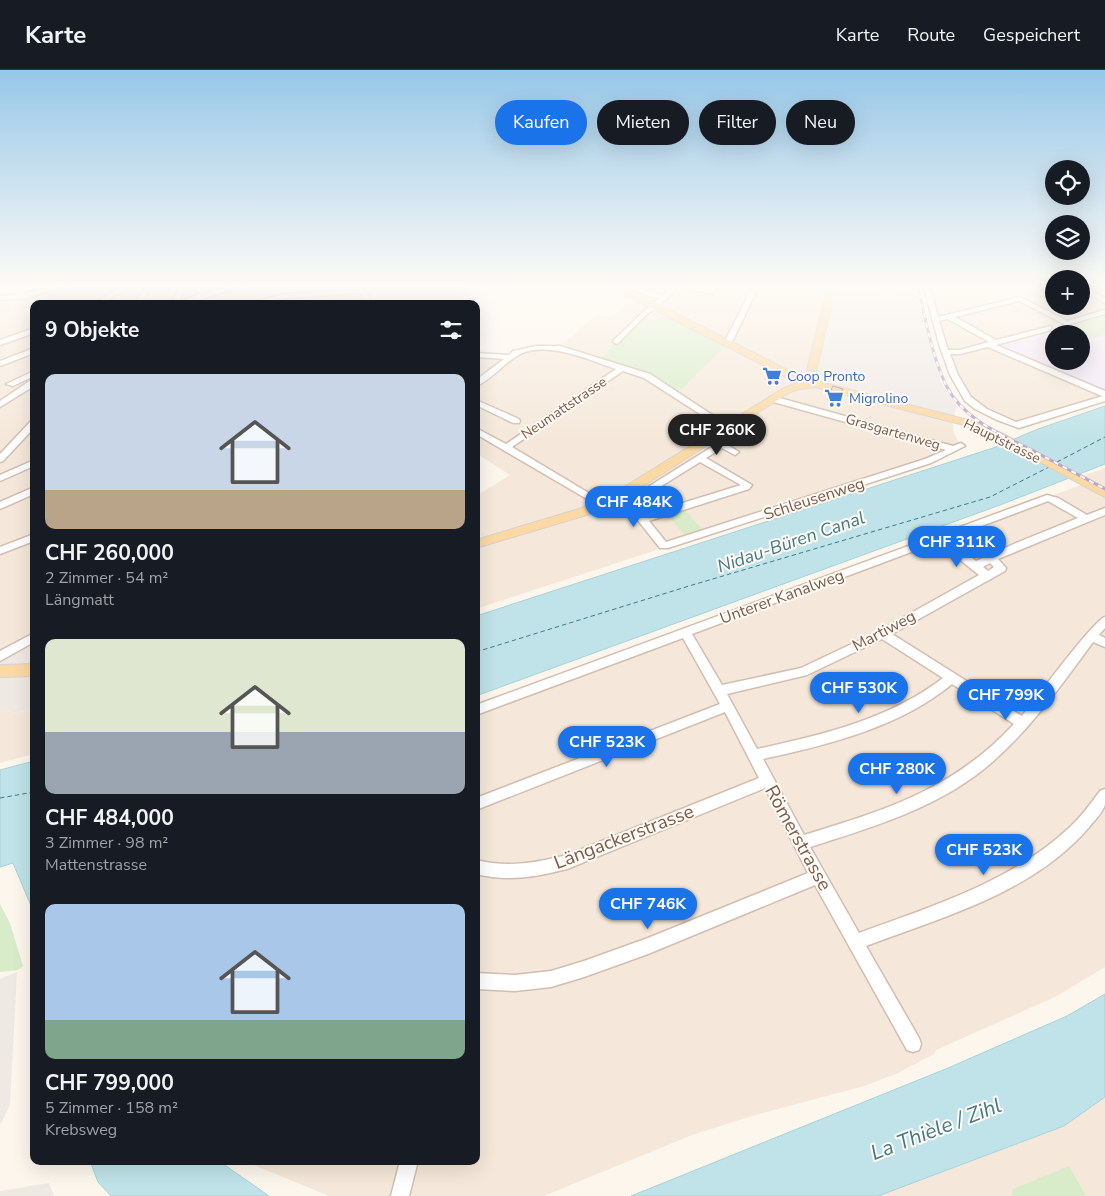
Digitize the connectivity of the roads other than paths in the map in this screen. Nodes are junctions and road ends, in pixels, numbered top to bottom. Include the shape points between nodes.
1 (17, 337) edge
2 (622, 337) edge
3 (715, 337) edge
4 (732, 337) edge
5 (819, 337) edge
6 (941, 337) edge
7 (982, 337) edge
8 (1016, 337) edge
9 (617, 342) dead end
10 (725, 342) junction
11 (0, 343) edge
12 (992, 343) junction
13 (30, 352) edge
14 (946, 352) junction
15 (480, 355) edge
16 (509, 357) junction
17 (0, 364) edge
18 (622, 368) junction
19 (30, 378) edge
20 (30, 380) edge
21 (480, 381) edge
22 (808, 382) junction
23 (10, 384) dead end
24 (1105, 396) edge
25 (773, 399) junction
26 (480, 404) edge
27 (0, 405) edge
28 (516, 421) dead end
29 (728, 428) junction
30 (30, 431) edge
31 (480, 432) edge
32 (716, 442) junction
33 (505, 448) junction
34 (958, 448) joint
35 (736, 452) dead end
36 (0, 458) edge
37 (700, 459) junction
38 (30, 465) edge
39 (0, 478) edge
40 (30, 492) edge
41 (1105, 493) edge
42 (625, 498) junction
43 (602, 504) junction
44 (0, 506) edge
45 (1105, 510) edge
46 (1085, 518) junction
47 (643, 519) junction
48 (30, 539) edge
49 (940, 539) junction
50 (480, 543) edge
51 (0, 551) edge
52 (991, 558) junction
53 (974, 566) junction
54 (986, 575) junction
55 (1105, 621) edge
56 (685, 632) junction
57 (883, 634) junction
58 (1091, 636) junction
59 (30, 639) edge
60 (1105, 644) edge
61 (0, 656) edge
62 (30, 670) edge
63 (0, 671) edge
64 (950, 679) junction
65 (719, 691) junction
66 (728, 706) junction
67 (480, 709) edge
68 (1023, 724) junction
69 (754, 755) junction
70 (767, 781) junction
71 (1105, 795) edge
72 (480, 802) edge
73 (800, 843) junction
74 (480, 868) edge
75 (818, 876) junction
76 (856, 942) junction
77 (480, 980) edge
78 (912, 1044) dead end
79 (408, 1165) edge
80 (400, 1196) edge

1 - 11 street
2 - 9 street
3 - 10 main road, Hauptstrasse
4 - 10 street
5 - 22 main road
6 - 14 street
7 - 12 street
8 - 12 street
10 - 22 main road, Hauptstrasse
12 - 14 street via 960,352
12 - 24 street
13 - 17 street
14 - 24 street via 965,395 972,403 1015,424 1024,424
15 - 16 street
16 - 18 street via 528,349 546,347
16 - 21 street
18 - 29 street via 656,380
18 - 33 street, Neumattstrasse
19 - 23 street
20 - 27 street
22 - 25 main road
22 - 41 main road, Hauptstrasse via 953,418 997,435
25 - 29 main road
25 - 34 street, Grasgartenweg
26 - 28 street
29 - 32 main road
30 - 36 street
31 - 33 street
32 - 35 street
32 - 37 street
32 - 42 main road
33 - 43 street
34 - 47 street, Schleusenweg via 898,471 664,546
37 - 42 street via 635,499
37 - 47 street via 746,487
38 - 39 street
40 - 44 street
42 - 43 main road
42 - 47 street
43 - 50 main road
45 - 46 street
46 - 49 street, Unterer Kanalweg via 1047,498
46 - 52 street
48 - 51 street
49 - 53 street
49 - 56 street, Unterer Kanalweg
52 - 53 street
52 - 54 street, Martiweg via 1001,568
53 - 54 street
54 - 57 street, Martiweg
55 - 58 street
56 - 65 street, Römerstrasse
56 - 67 street, Unterer Kanalweg
57 - 64 street
57 - 65 street, Martiweg via 803,672
58 - 60 street
58 - 68 street
59 - 61 street
62 - 63 main road
64 - 68 street
64 - 69 street via 898,711 855,730 814,743
65 - 66 street, Römerstrasse
66 - 69 street, Römerstrasse
66 - 72 street
68 - 73 street via 978,766 943,788 887,816
69 - 70 street, Römerstrasse
70 - 73 street, Römerstrasse
70 - 74 street, Längackerstrasse via 567,862 512,873
71 - 76 street via 1075,832 1022,873 967,900
73 - 75 street, Römerstrasse
75 - 76 street, Römerstrasse
75 - 77 street via 584,969 551,979 515,983
76 - 78 street, Römerstrasse
79 - 80 street

